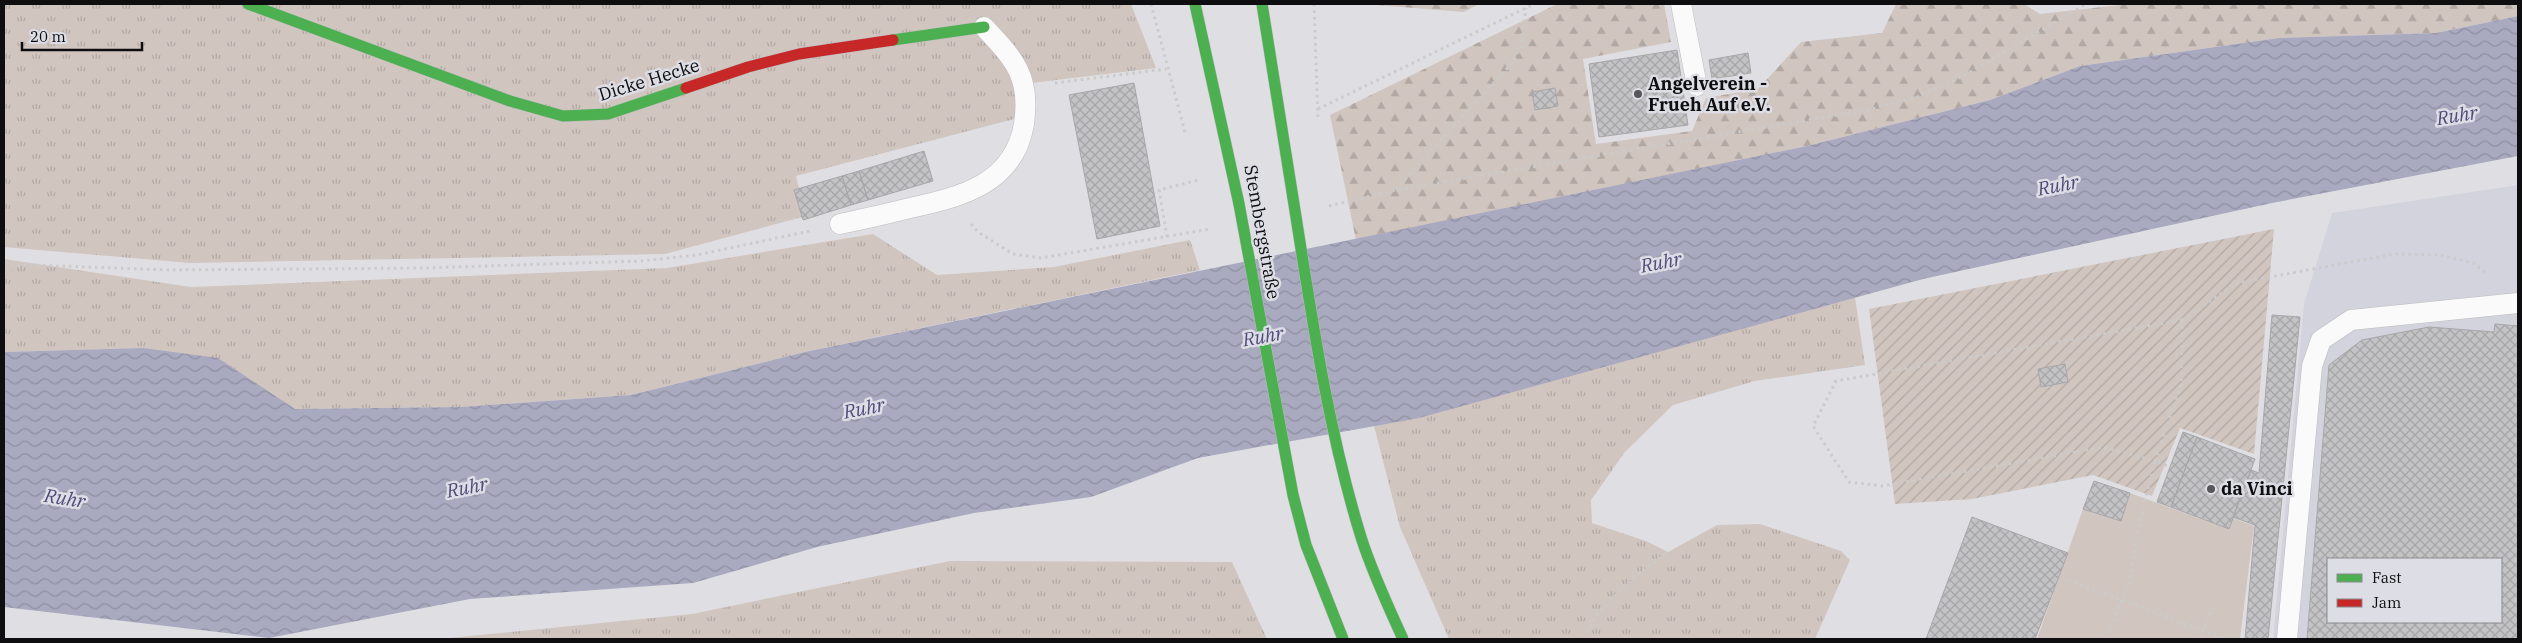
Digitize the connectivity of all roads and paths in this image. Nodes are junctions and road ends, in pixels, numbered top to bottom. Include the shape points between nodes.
1 (248, 4) edge
2 (1151, 4) edge
3 (1195, 4) edge
4 (1262, 4) edge
5 (1314, 4) edge
6 (1534, 4) edge
7 (1681, 4) edge
8 (2086, 4) edge
9 (1526, 8) junction
10 (984, 27) joint
11 (1697, 86) dead end
12 (1024, 87) junction
13 (1318, 109) junction
14 (1318, 128) dead end
15 (1198, 180) dead end
16 (949, 200) junction
17 (840, 224) joint
18 (1176, 236) dead end
19 (1167, 237) junction
20 (4, 264) edge
21 (2489, 275) dead end
22 (2518, 303) edge
23 (2182, 320) junction
24 (2155, 461) junction
25 (2167, 466) dead end
26 (1668, 552) dead end
27 (2068, 580) dead end
28 (2122, 600) junction
29 (2212, 608) dead end
30 (2203, 631) junction
31 (1343, 639) edge
32 (1402, 639) edge
33 (1586, 639) edge
34 (2107, 639) edge
35 (2200, 639) edge
36 (2226, 639) edge
37 (2287, 639) edge

1 - 10 main road, Dicke Hecke via 510,101 563,116 608,114 748,67 799,54
2 - 12 path via 1166,69
3 - 31 main road, Stembergstraße, bridge via 1239,204 1293,495 1306,545
4 - 32 main road, Stembergstraße, bridge via 1326,393 1357,524
5 - 13 path
6 - 9 path
7 - 11 lane
8 - 9 path via 1967,74 1917,97 1858,112 1396,190 1512,63 1521,46
9 - 13 path
10 - 12 lane via 1012,57
12 - 16 lane via 1026,102 1020,138 1004,167 983,185
13 - 14 path
15 - 19 path via 1159,190
16 - 17 lane
16 - 19 path via 978,232 1002,249 1024,257 1041,258
17 - 20 path via 672,260 424,268 170,270
18 - 19 path
21 - 23 path via 2473,263 2440,255 2395,254 2237,283
22 - 37 lane via 2350,320 2321,340 2312,366
23 - 24 path via 2181,384
23 - 24 path via 1836,381 1813,426 1849,482 1882,486 2104,447
24 - 25 path
24 - 28 path via 2137,533 2130,578
26 - 33 path via 1633,578 1594,617
27 - 28 path
28 - 30 path
28 - 34 path
29 - 30 path
30 - 35 path
30 - 36 path

